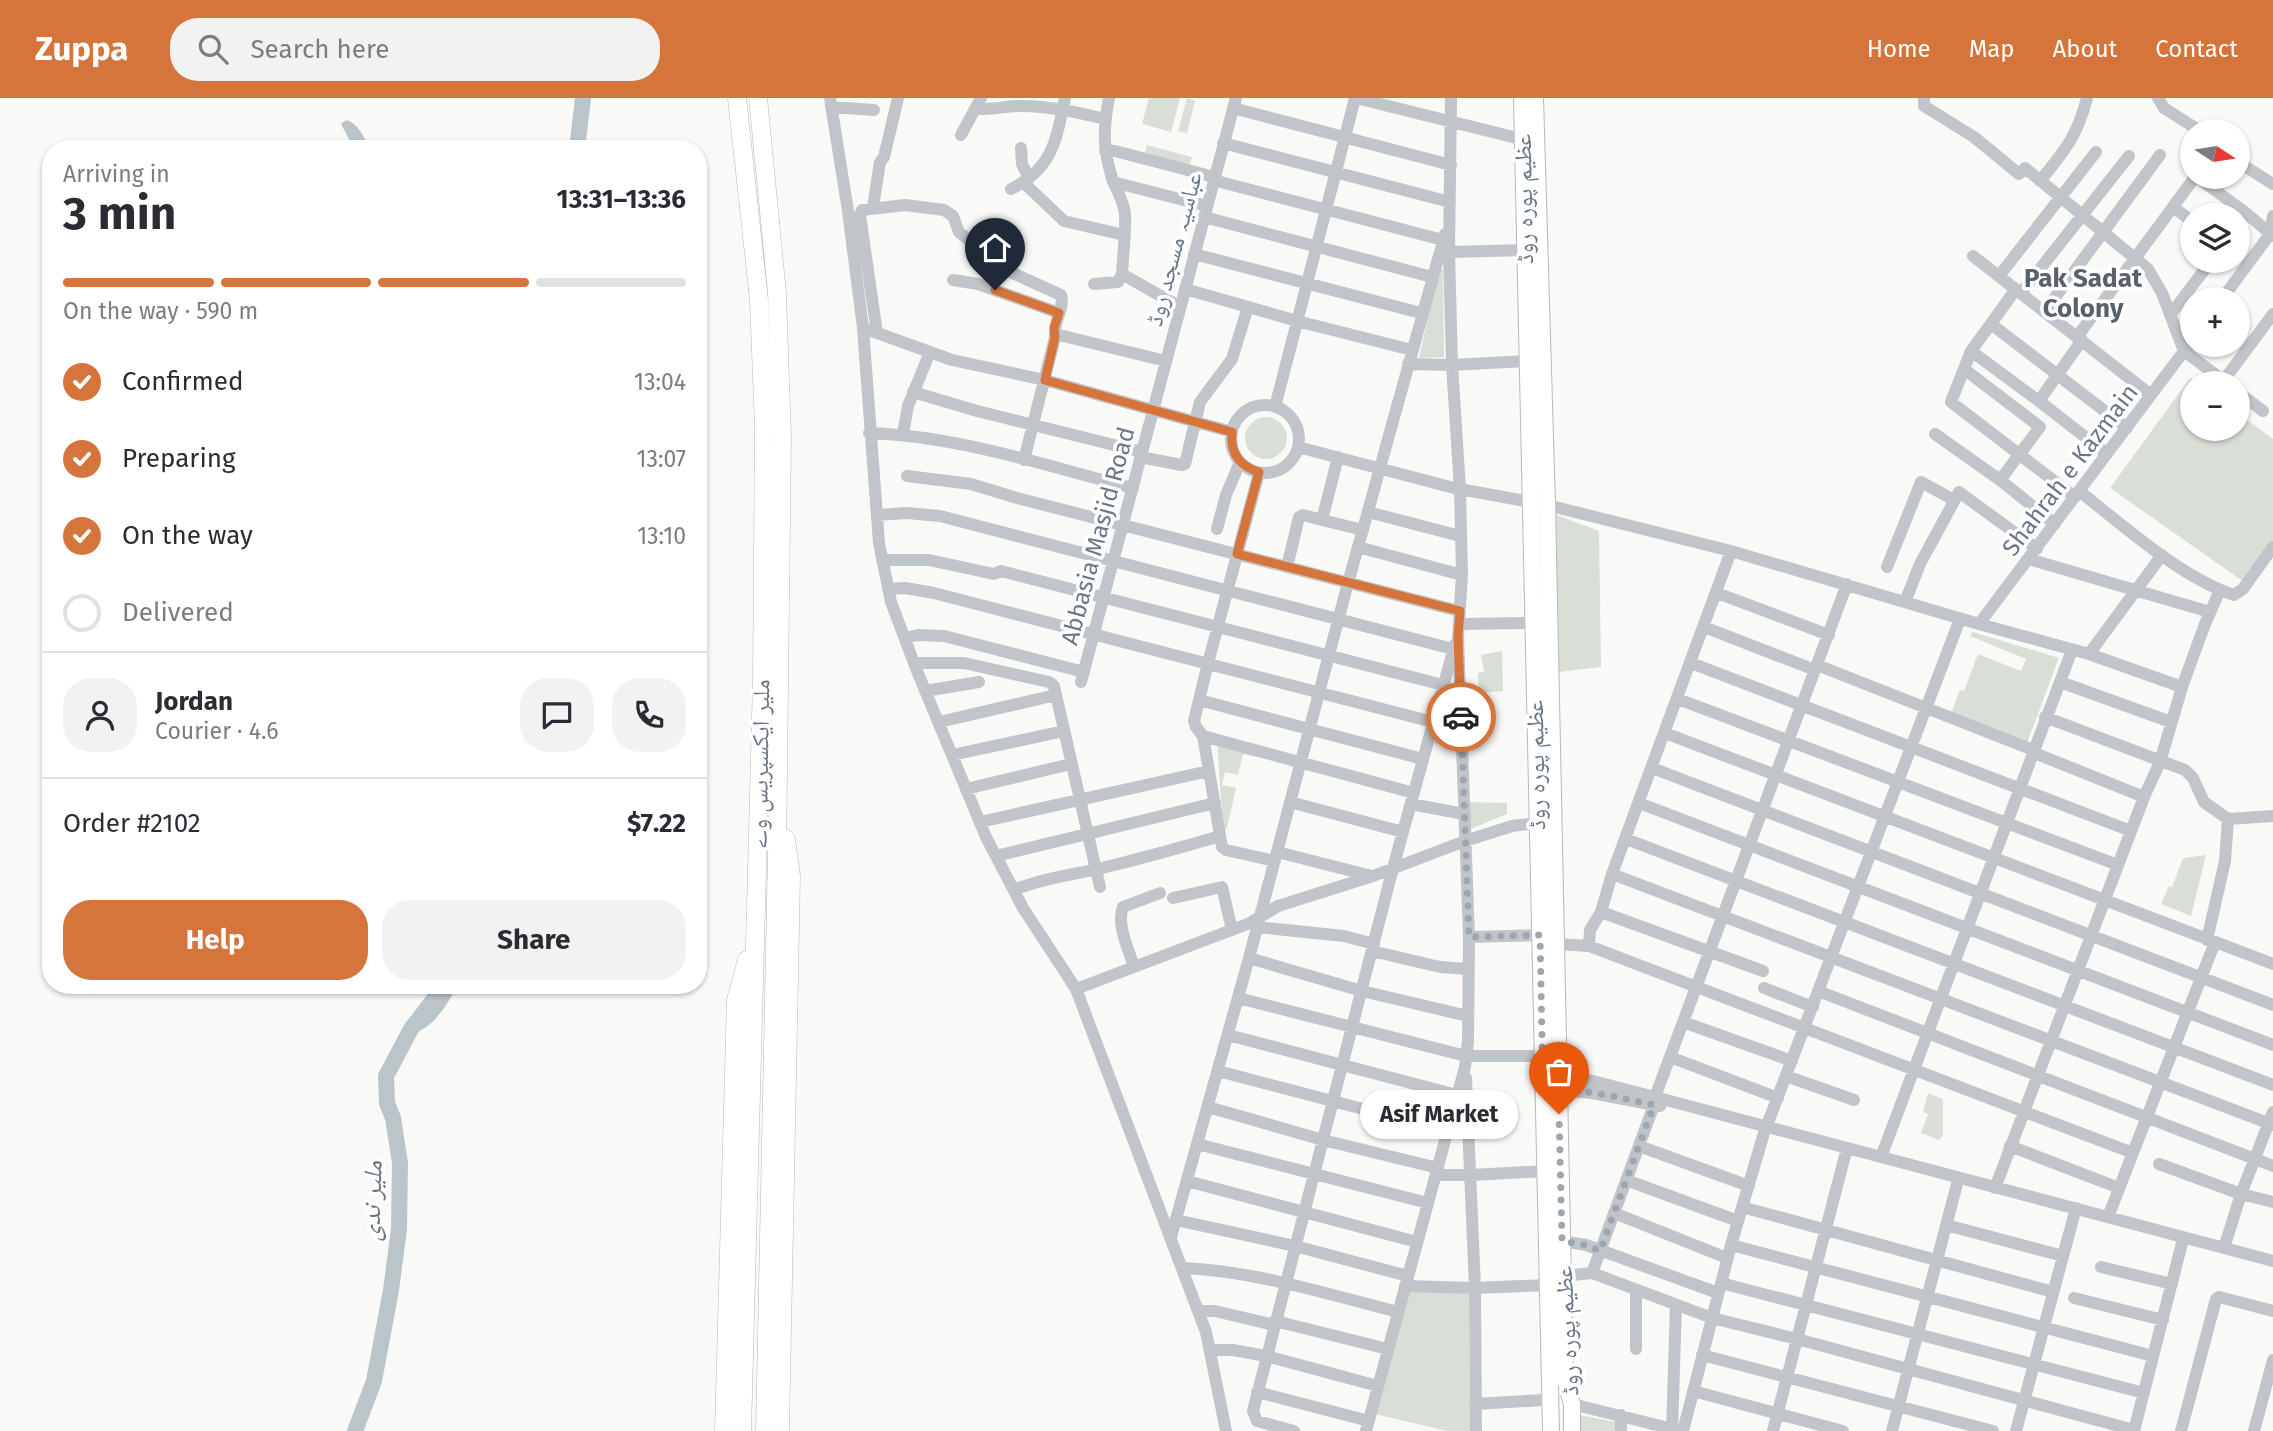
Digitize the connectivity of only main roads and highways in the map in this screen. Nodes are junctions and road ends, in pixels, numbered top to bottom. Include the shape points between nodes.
1 (737, 98) edge
2 (758, 98) edge
3 (1522, 98) edge
4 (1535, 98) edge
5 (1530, 141) junction
6 (777, 780) junction
7 (755, 931) junction
8 (1550, 1056) junction
9 (1551, 1082) junction
10 (1558, 1378) junction
11 (1558, 1406) junction
12 (724, 1431) edge
13 (742, 1431) edge
14 (765, 1431) edge
15 (780, 1431) edge
16 (1542, 1431) edge
17 (1551, 1431) edge
18 (1565, 1431) edge
19 (1572, 1431) edge

1 - 7 highway, ملیر ایکسپریس وے via 759,300 764,428
2 - 6 highway, ملیر ایکسپریس وے via 777,293 782,437
3 - 5 main road, عظیم پورہ روڈ
4 - 5 main road, عظیم پورہ روڈ
5 - 8 main road, عظیم پورہ روڈ via 1547,505 1556,944
5 - 8 main road, عظیم پورہ روڈ via 1525,250 1530,503 1540,935
6 - 14 highway, ملیر ایکسپریس وے
6 - 15 highway via 791,876
7 - 12 highway via 736,1000
7 - 13 highway, ملیر ایکسپریس وے
8 - 9 main road, عظیم پورہ روڈ
9 - 10 main road, عظیم پورہ روڈ via 1563,1276
9 - 10 main road, عظیم پورہ روڈ via 1545,1171 1547,1285
10 - 11 main road, عظیم پورہ روڈ
10 - 11 main road, عظیم پورہ روڈ
11 - 16 main road, عظیم پورہ روڈ
11 - 17 main road
11 - 18 main road
11 - 19 main road, عظیم پورہ روڈ

